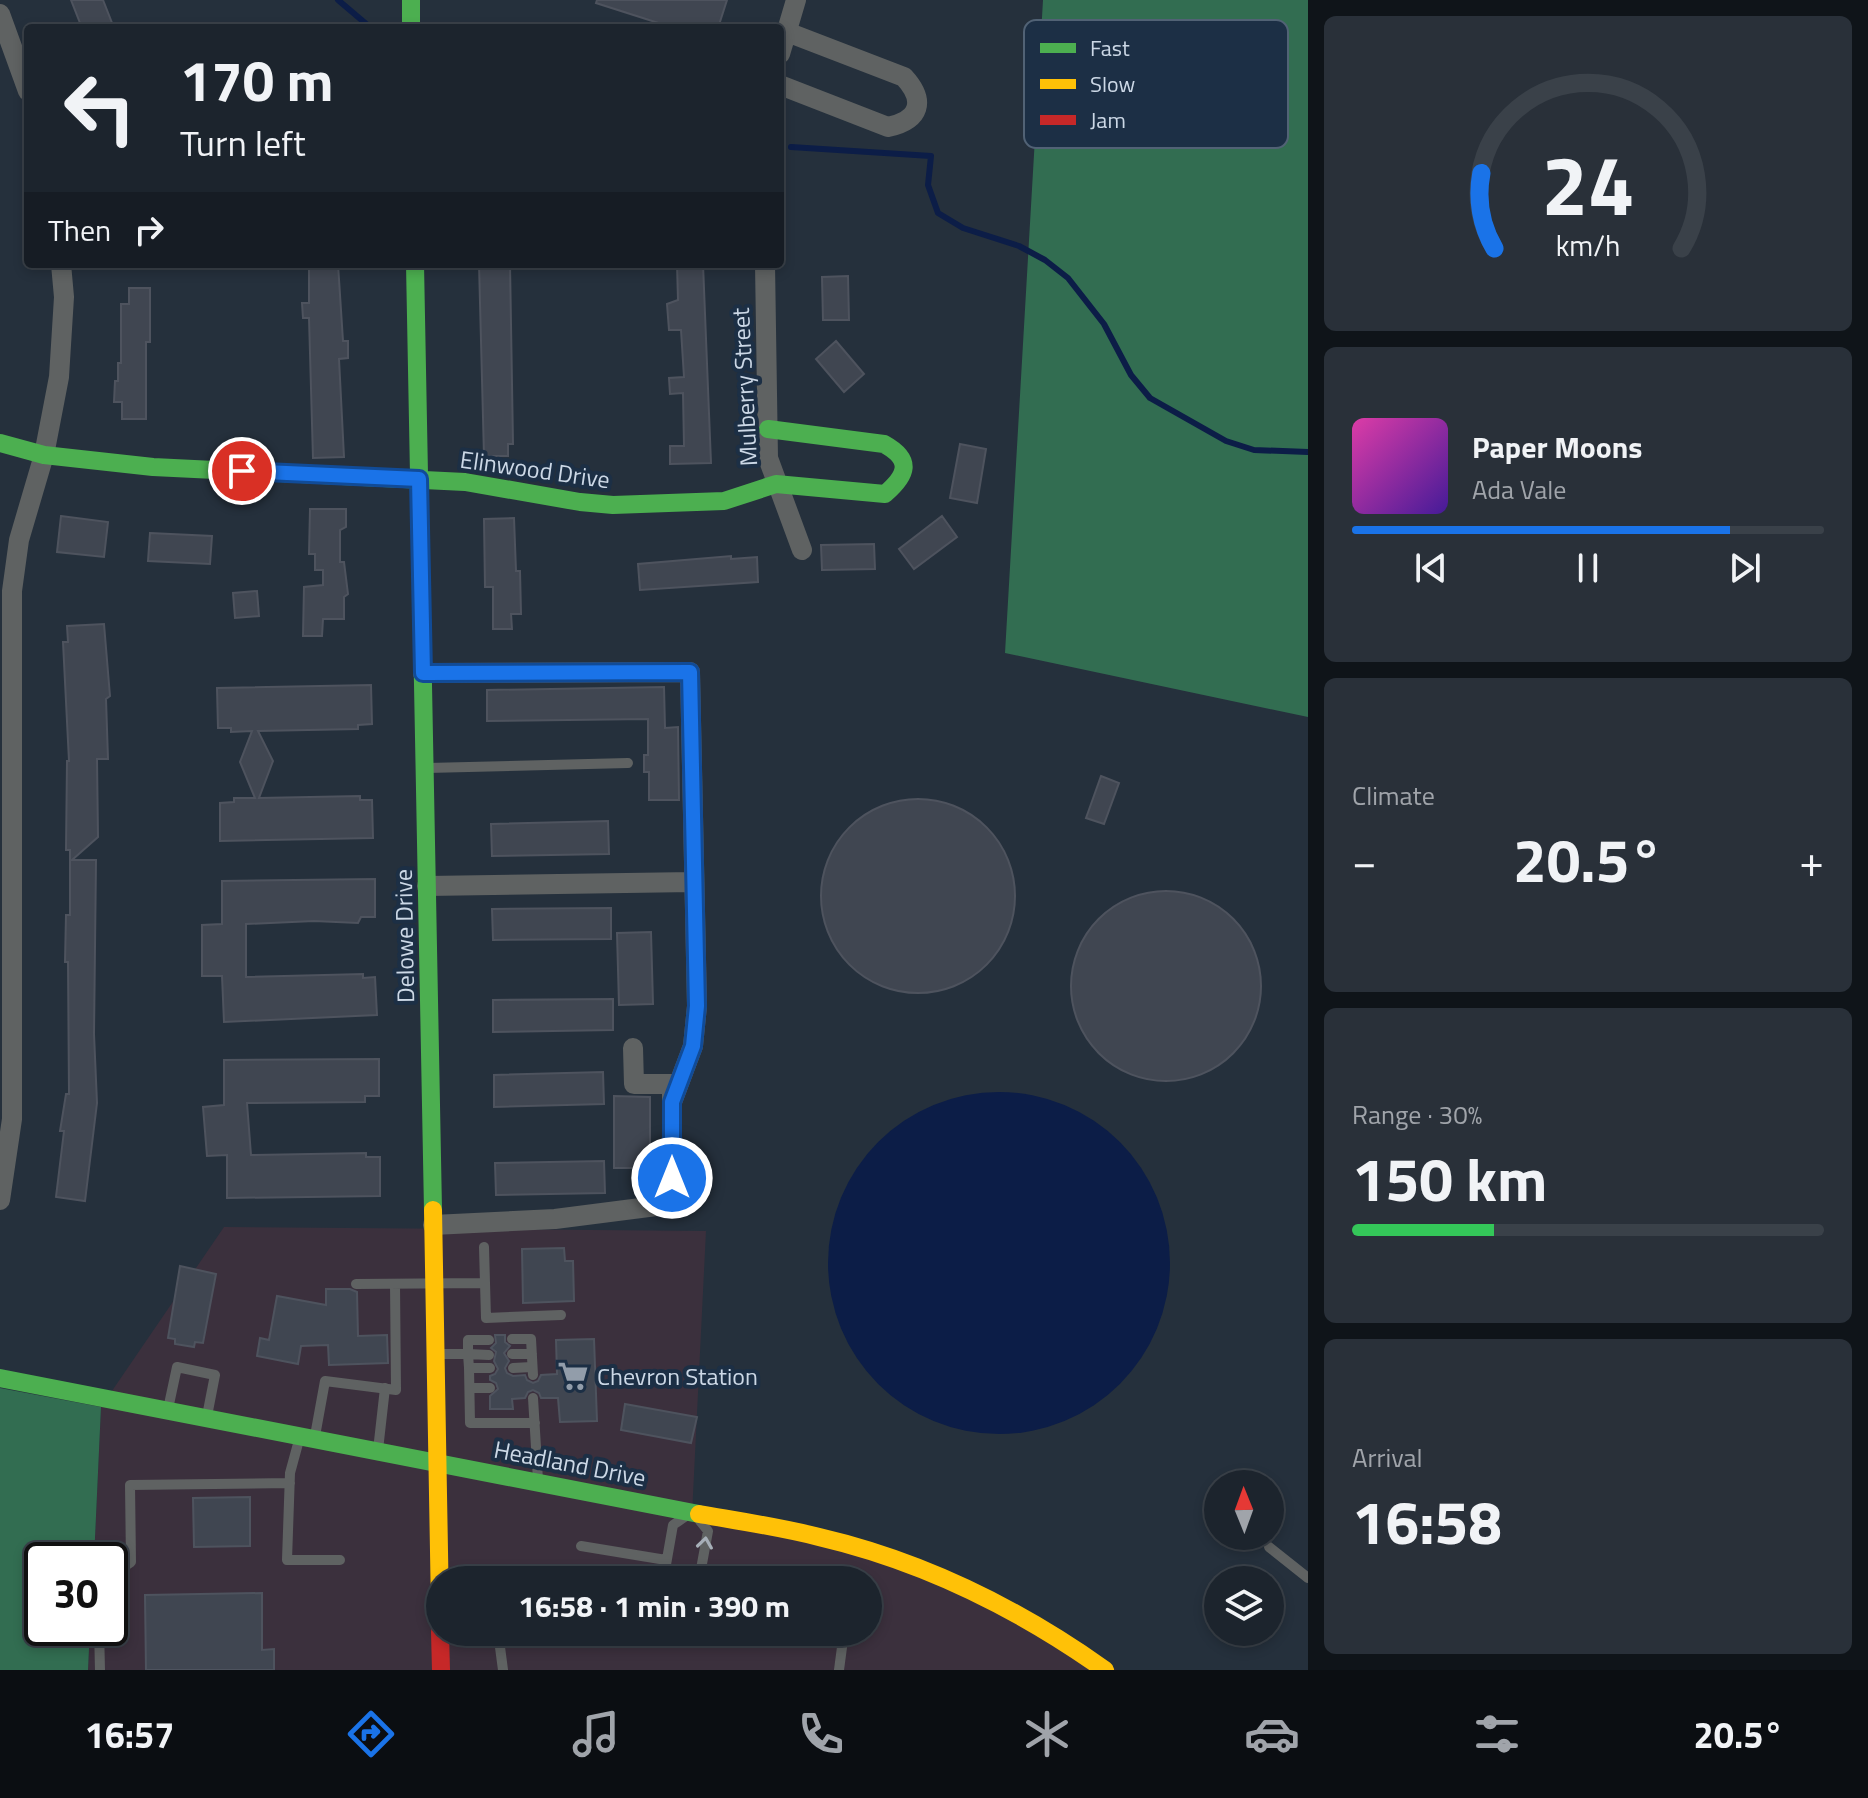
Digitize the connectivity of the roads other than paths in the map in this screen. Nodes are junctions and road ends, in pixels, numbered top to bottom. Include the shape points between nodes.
1 (411, 0) edge
2 (796, 0) edge
3 (0, 14) edge
4 (411, 24) edge
5 (787, 32) junction
6 (784, 41) edge
7 (24, 80) edge
8 (784, 87) edge
9 (61, 268) edge
10 (415, 268) edge
11 (765, 268) edge
12 (768, 429) junction
13 (0, 443) edge
14 (44, 455) junction
15 (419, 479) junction
16 (776, 484) junction
17 (802, 550) dead end
18 (423, 673) junction
19 (628, 763) dead end
20 (425, 768) junction
21 (693, 882) junction
22 (427, 886) junction
23 (633, 1048) dead end
24 (672, 1102) junction
25 (0, 1200) edge
26 (433, 1225) junction
27 (484, 1247) dead end
28 (485, 1283) junction
29 (356, 1284) dead end
30 (395, 1284) junction
31 (435, 1284) junction
32 (561, 1315) dead end
33 (512, 1339) dead end
34 (489, 1340) dead end
35 (436, 1354) junction
36 (468, 1354) junction
37 (512, 1354) dead end
38 (532, 1354) junction
39 (489, 1355) dead end
40 (469, 1368) junction
41 (490, 1368) dead end
42 (513, 1368) dead end
43 (0, 1378) edge
44 (385, 1388) junction
45 (470, 1388) junction
46 (490, 1388) dead end
47 (533, 1398) dead end
48 (168, 1411) junction
49 (207, 1418) junction
50 (535, 1423) junction
51 (308, 1437) junction
52 (378, 1450) junction
53 (438, 1462) junction
54 (539, 1482) junction
55 (290, 1483) junction
56 (692, 1511) junction
57 (581, 1546) dead end
58 (1273, 1550) edge
59 (340, 1560) dead end
60 (666, 1560) junction
61 (128, 1564) edge
62 (439, 1566) edge
63 (665, 1566) edge
64 (702, 1566) edge
65 (1308, 1578) edge
66 (99, 1646) edge
67 (440, 1646) edge
68 (500, 1646) edge
69 (842, 1646) edge
70 (100, 1670) edge
71 (441, 1670) edge
72 (503, 1670) edge
73 (839, 1670) edge
74 (1105, 1670) edge

1 - 4 street
2 - 5 street
3 - 7 street
5 - 6 street
5 - 8 street via 904,77 916,91 917,109 906,123 888,127
9 - 14 street via 59,377
10 - 15 street, Delowe Drive
11 - 12 street, Mulberry Street
12 - 16 street, Mulberry Street via 768,458
12 - 16 street via 884,444 902,459 904,470 900,482 885,494
13 - 14 street, Elinwood Drive
14 - 15 street, Elinwood Drive via 153,467
14 - 25 street via 19,540 12,591 12,1119
15 - 16 street, Elinwood Drive via 613,505 724,501
15 - 18 street, Delowe Drive
16 - 17 street, Mulberry Street
18 - 20 street, Delowe Drive
18 - 21 street via 690,672
19 - 20 lane
20 - 22 street, Delowe Drive
21 - 22 street
21 - 24 street via 697,1006 693,1046
22 - 26 street, Delowe Drive
23 - 24 street via 634,1084 672,1084
24 - 26 street via 672,1204 555,1219
26 - 31 street, Delowe Drive
27 - 28 lane
28 - 31 lane
28 - 32 lane via 486,1318
29 - 30 lane
30 - 31 lane
30 - 44 lane via 396,1390
31 - 35 street, Delowe Drive
33 - 38 lane via 531,1339
34 - 36 lane via 468,1340
35 - 36 lane
35 - 53 street, Delowe Drive
36 - 39 lane
36 - 40 lane
37 - 38 lane
38 - 42 lane via 532,1371
40 - 41 lane
40 - 45 lane
43 - 48 street, Headland Drive
44 - 51 lane via 325,1381
44 - 52 lane
45 - 46 lane
45 - 50 lane via 470,1423
47 - 50 lane
48 - 49 street, Headland Drive
48 - 49 lane via 177,1367 215,1375
49 - 51 street, Headland Drive
50 - 54 lane
51 - 52 street, Headland Drive
51 - 55 lane
52 - 53 street, Headland Drive
53 - 54 street, Headland Drive
53 - 62 street, Delowe Drive
54 - 56 street, Headland Drive
55 - 59 lane via 287,1560
55 - 61 lane via 130,1485
56 - 60 lane via 673,1525
64 -> 56 lane via 708,1531
56 - 74 street, Headland Drive via 820,1537 920,1569 1001,1606
57 - 60 lane
58 - 65 lane
60 - 63 lane
66 - 70 lane
67 - 71 street
68 - 72 lane
69 - 73 lane

